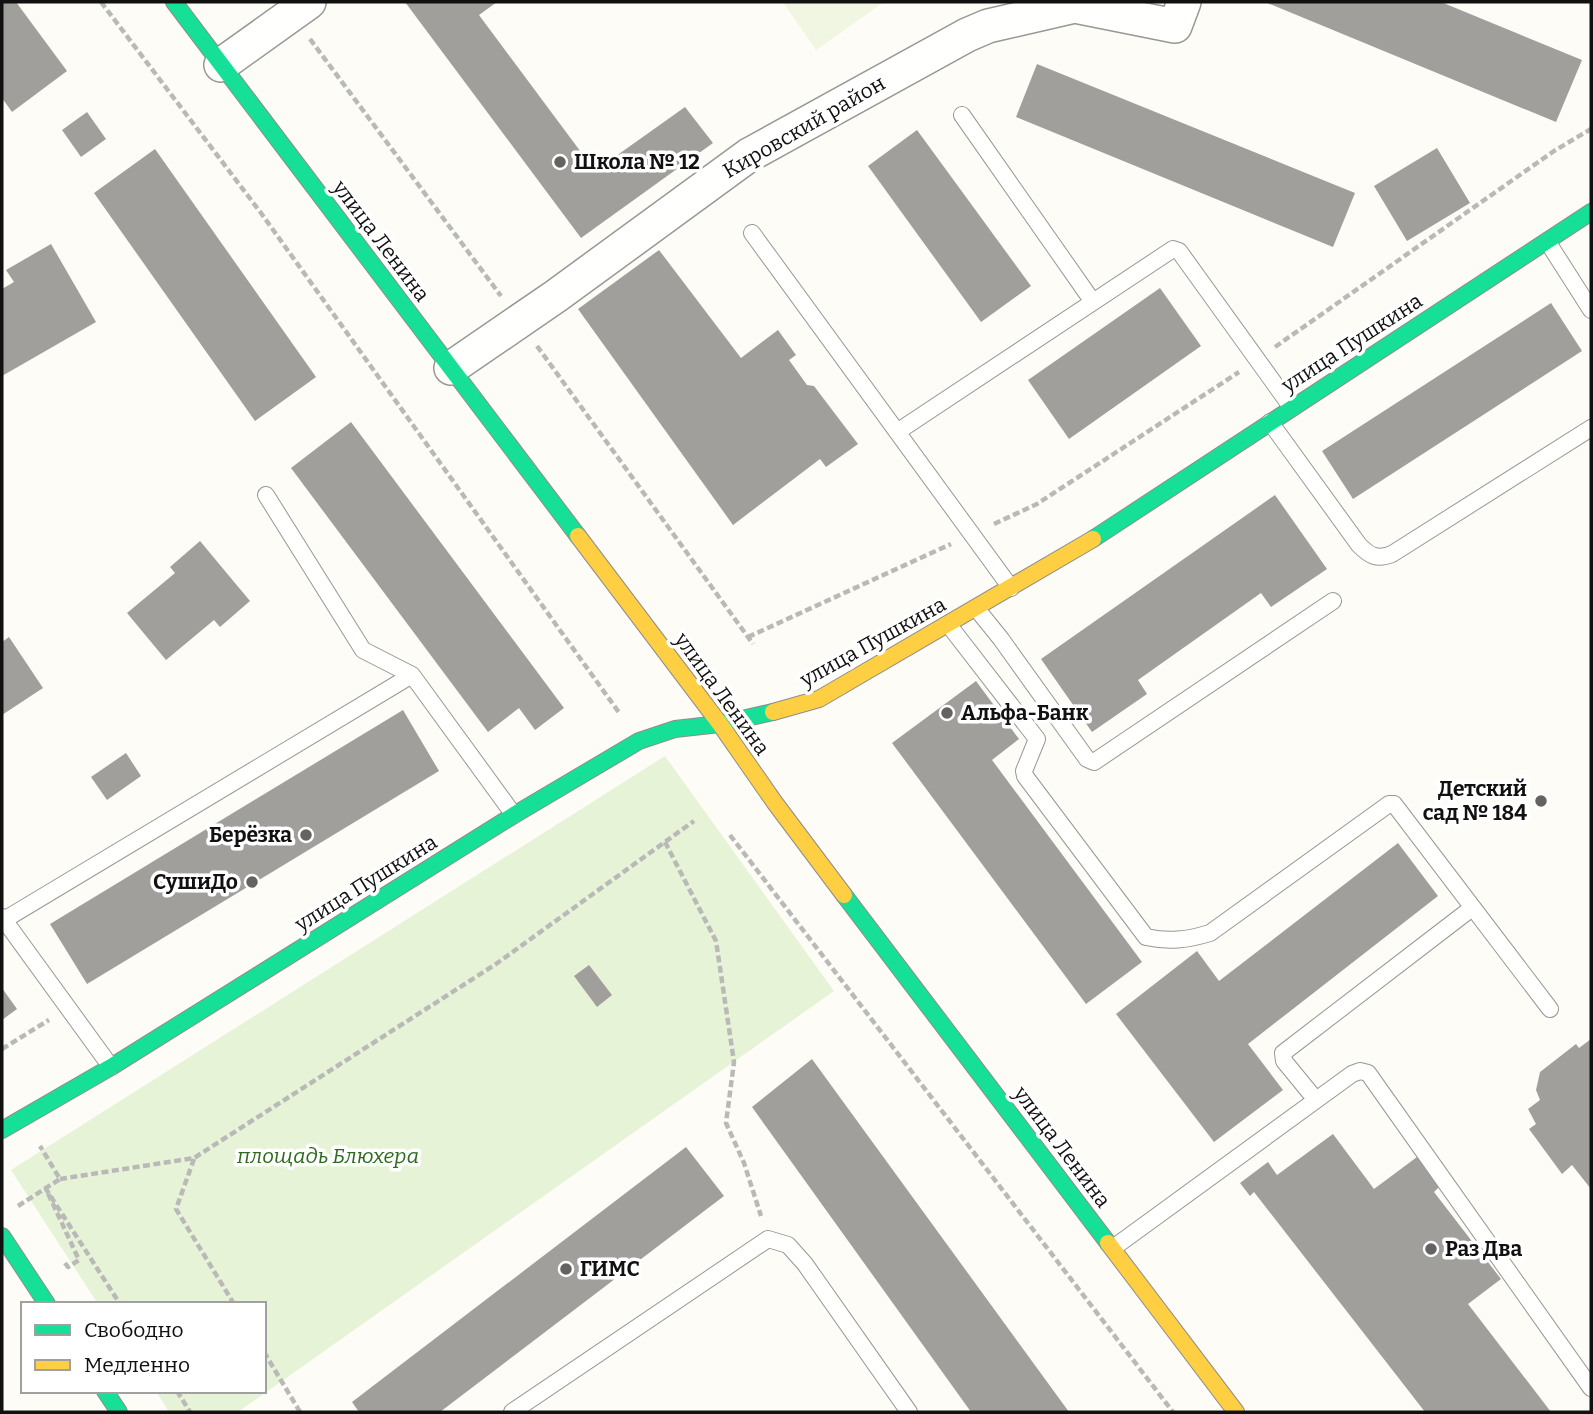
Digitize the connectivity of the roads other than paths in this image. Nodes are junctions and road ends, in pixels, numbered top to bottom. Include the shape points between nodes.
1 (173, 2) edge
2 (309, 2) edge
3 (1184, 2) edge
4 (221, 65) junction
5 (962, 115) dead end
6 (1591, 212) edge
7 (752, 233) dead end
8 (1547, 241) junction
9 (1093, 302) junction
10 (1591, 310) edge
11 (451, 368) junction
12 (1292, 408) junction
13 (1270, 422) junction
14 (1591, 428) edge
15 (897, 432) junction
16 (266, 495) dead end
17 (1010, 588) junction
18 (1333, 601) dead end
19 (975, 608) junction
20 (948, 624) junction
21 (412, 675) junction
22 (720, 724) junction
23 (514, 815) junction
24 (1472, 908) junction
25 (3, 919) edge
26 (1550, 1009) dead end
27 (111, 1068) junction
28 (1315, 1100) junction
29 (2, 1130) edge
30 (2, 1236) edge
31 (1113, 1248) junction
32 (46, 1302) edge
33 (1591, 1388) edge
34 (106, 1393) edge
35 (119, 1412) edge
36 (512, 1412) edge
37 (909, 1412) edge
38 (1236, 1412) edge

1 - 4 street, улица Ленина
2 - 4 street
3 - 11 street, Кировский район via 1175,26 1075,6 967,35 749,155
4 - 11 street, улица Ленина
5 - 9 lane
6 - 8 street, улица Пушкина
7 - 15 lane
8 - 10 lane
8 - 12 street, улица Пушкина
9 - 12 lane via 1177,249
9 - 15 lane
11 - 22 street, улица Ленина
12 - 13 street, улица Пушкина
13 - 14 lane via 1359,545 1369,555 1382,558
13 - 17 street, улица Пушкина
15 - 17 lane
16 - 21 lane via 363,650
17 - 19 street, улица Пушкина
18 - 19 lane via 1094,762 1087,759
19 - 20 street, улица Пушкина
20 - 22 street, улица Пушкина via 819,699
20 - 24 lane via 1037,739 1025,767 1026,776 1146,937 1188,940 1210,933 1391,803
21 - 23 lane
21 - 25 lane
22 - 23 street, улица Пушкина via 675,729 639,741
22 - 31 street, улица Ленина
23 - 27 street, улица Пушкина
24 - 26 lane
24 - 28 lane via 1283,1054
25 - 27 lane
27 - 29 street, улица Пушкина
28 - 31 lane
28 - 33 lane via 1352,1074 1368,1073
30 - 32 street
31 - 38 street, улица Ленина
34 - 35 street
36 - 37 lane via 768,1239 788,1245 805,1264

